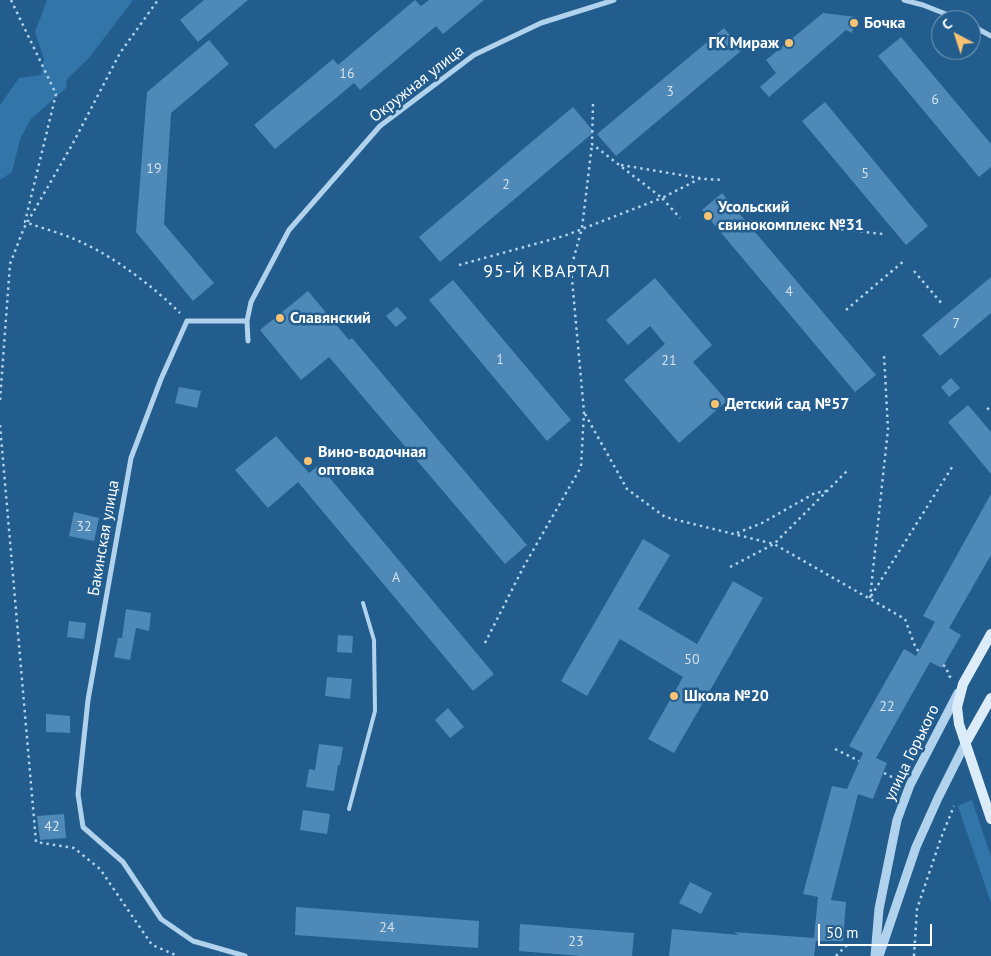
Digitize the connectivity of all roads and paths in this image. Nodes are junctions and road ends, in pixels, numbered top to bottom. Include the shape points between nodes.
1 (12, 0) edge
2 (158, 0) edge
3 (614, 0) edge
4 (904, 0) edge
5 (936, 10) edge
6 (593, 104) dead end
7 (592, 144) junction
8 (620, 164) junction
9 (701, 178) junction
10 (723, 180) dead end
11 (662, 198) junction
12 (680, 218) dead end
13 (770, 221) dead end
14 (26, 222) junction
15 (582, 228) junction
16 (883, 234) dead end
17 (905, 260) dead end
18 (459, 265) dead end
19 (914, 271) dead end
20 (943, 304) dead end
21 (846, 310) dead end
22 (187, 321) junction
23 (247, 321) junction
24 (248, 341) dead end
25 (884, 355) dead end
26 (0, 400) edge
27 (988, 408) dead end
28 (991, 411) edge
29 (584, 412) junction
30 (0, 425) edge
31 (954, 464) dead end
32 (847, 471) dead end
33 (827, 490) junction
34 (735, 534) junction
35 (774, 544) junction
36 (730, 567) dead end
37 (870, 598) junction
38 (363, 603) dead end
39 (991, 634) edge
40 (485, 643) dead end
41 (919, 651) dead end
42 (943, 665) dead end
43 (958, 681) junction
44 (991, 698) edge
45 (966, 742) junction
46 (835, 749) dead end
47 (859, 761) dead end
48 (884, 773) dead end
49 (904, 782) dead end
50 (954, 806) dead end
51 (349, 809) dead end
52 (991, 819) edge
53 (848, 944) dead end
54 (178, 956) edge
55 (245, 956) edge
56 (836, 956) edge
57 (875, 956) edge
58 (879, 956) edge
59 (914, 956) edge

1 - 14 path via 56,94
2 - 14 path via 120,53
3 - 23 street, Окружная улица via 541,23 474,55 380,126 289,230 250,302
4 - 5 street
6 - 7 path
7 - 8 path
7 - 15 path
8 - 9 path
8 - 11 path
9 - 10 path
9 - 11 path
11 - 12 path
11 - 15 path
13 - 16 path
14 - 22 path via 83,242 166,299
14 - 26 path via 10,264
15 - 18 path
15 - 29 path via 571,268
17 - 21 path
19 - 20 path
22 - 23 street
22 - 55 street, Бакинская улица via 131,458 88,700 78,794 83,827 123,862 161,919 193,940
23 - 24 street
25 - 37 path via 888,429
27 - 28 path
29 - 34 path via 627,489 665,517
29 - 40 path via 581,468 524,566
30 - 54 path via 36,842 74,848 100,869 152,946
31 - 37 path
32 - 33 path
33 - 34 path
33 - 35 path
34 - 35 path
35 - 36 path
35 - 37 path
37 - 41 path via 905,619
38 - 51 lane via 374,640 375,711
39 - 43 main road, улица Горького
42 - 43 path via 949,676
43 - 45 main road, улица Горького via 959,724
43 - 57 street, улица Горького via 897,820 878,909
44 - 45 main road
45 - 52 main road, улица Горького
45 - 58 street via 916,848
46 - 47 path
48 - 49 path
50 - 59 path via 917,909
53 - 56 path

